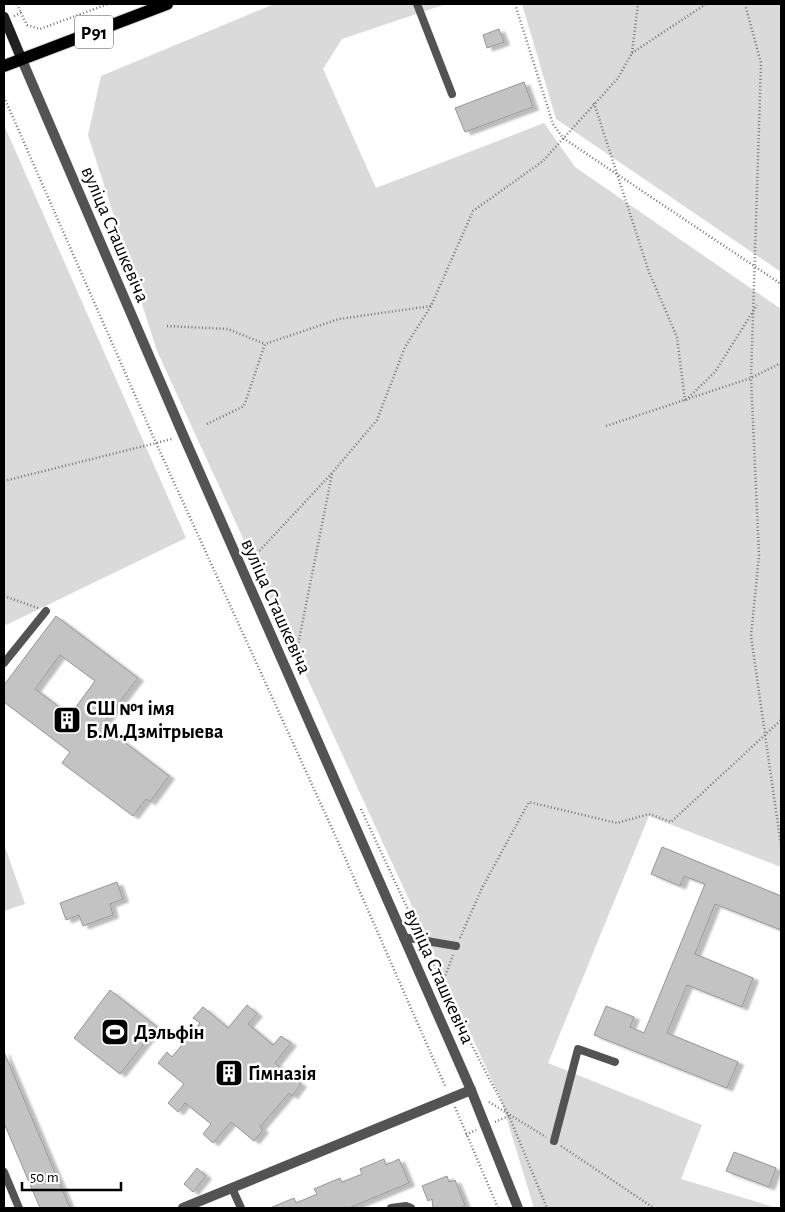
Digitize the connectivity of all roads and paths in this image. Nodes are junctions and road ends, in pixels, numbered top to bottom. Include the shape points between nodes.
1 (17, 4) edge
2 (108, 4) edge
3 (167, 4) edge
4 (417, 4) edge
5 (516, 4) edge
6 (638, 4) edge
7 (706, 4) edge
8 (745, 4) edge
9 (21, 13) junction
10 (4, 19) edge
11 (632, 53) junction
12 (22, 60) junction
13 (4, 66) edge
14 (452, 94) dead end
15 (4, 97) edge
16 (594, 103) junction
17 (563, 138) junction
18 (617, 174) junction
19 (755, 265) junction
20 (781, 284) edge
21 (757, 305) dead end
22 (431, 306) junction
23 (755, 309) junction
24 (166, 326) dead end
25 (265, 344) junction
26 (781, 363) edge
27 (751, 378) junction
28 (685, 401) junction
29 (207, 424) dead end
30 (606, 426) dead end
31 (184, 437) junction
32 (156, 444) junction
33 (332, 473) junction
34 (4, 481) edge
35 (248, 563) dead end
36 (4, 596) edge
37 (46, 611) joint
38 (294, 663) dead end
39 (4, 664) edge
40 (781, 720) edge
41 (766, 737) junction
42 (781, 846) edge
43 (403, 937) junction
44 (422, 940) junction
45 (456, 946) junction
46 (442, 983) junction
47 (615, 1062) dead end
48 (471, 1090) junction
49 (451, 1098) junction
50 (509, 1116) junction
51 (486, 1126) junction
52 (466, 1135) junction
53 (554, 1141) junction
54 (4, 1172) edge
55 (232, 1188) junction
56 (19, 1208) edge
57 (183, 1208) edge
58 (241, 1208) edge
59 (391, 1208) edge
60 (411, 1208) edge
61 (498, 1208) edge
62 (518, 1208) edge
63 (547, 1208) edge
64 (654, 1208) edge

1 - 9 path
2 - 9 path via 40,29 27,25
3 - 12 main road, Р91
4 - 14 lane
5 - 17 path via 553,124
6 - 11 path
7 - 11 path
8 - 19 path via 761,63
9 - 10 path
10 - 12 main road, вуліца Сташкевіча
11 - 16 path via 618,78
12 - 13 main road, Р91
12 - 31 street, вуліца Сташкевіча
15 - 32 path
16 - 17 path
16 - 18 path
17 - 18 path
17 - 22 path via 543,161 473,211
18 - 19 path
18 - 28 path via 649,272 677,337
19 - 20 path
19 - 23 path
21 - 23 path
22 - 25 path via 339,319
22 - 33 path via 405,347 377,420
23 - 27 path
23 - 28 path via 715,372
24 - 25 path via 228,329
25 - 29 path via 244,406
26 - 27 path
27 - 28 path
27 - 41 path via 759,555 751,636
28 - 30 path
31 - 32 path
31 - 43 street, вуліца Сташкевіча
32 - 34 path
32 - 49 path
33 - 35 path
33 - 38 path
36 - 37 path
37 - 39 lane
40 - 41 path
41 - 42 path
41 - 45 path via 671,822 648,814 617,823 528,802 482,888
43 - 44 lane
43 - 48 street, вуліца Сташкевіча
44 - 45 lane
44 - 46 path
45 - 46 path
46 - 50 path
47 - 53 lane via 578,1049
48 - 49 street
48 - 51 street, вуліца Сташкевіча
49 - 52 path
49 - 55 street
50 - 51 path
50 - 53 path
50 - 63 path
51 - 52 path
51 - 62 street, вуліца Сташкевіча
52 - 61 path
53 - 64 path
54 - 56 lane
55 - 57 street
55 - 58 lane
59 - 60 lane

